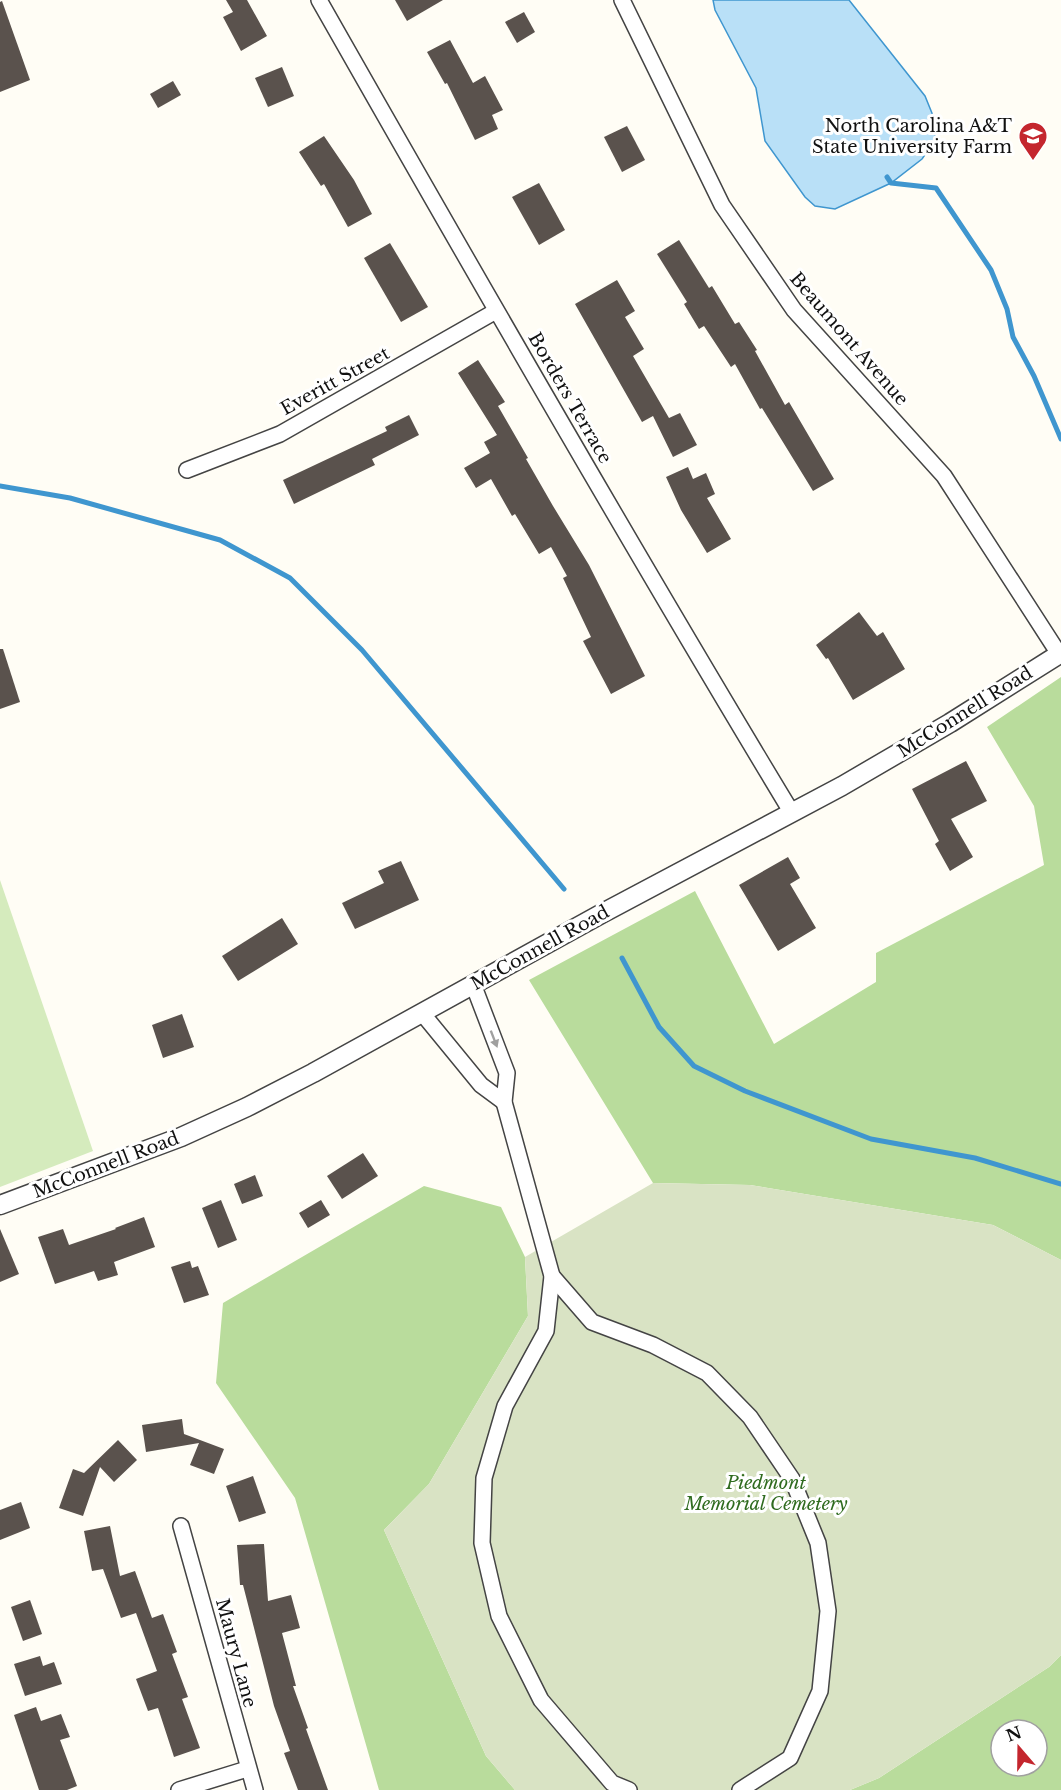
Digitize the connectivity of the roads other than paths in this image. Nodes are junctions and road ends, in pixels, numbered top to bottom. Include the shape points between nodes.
1 (319, 0) edge
2 (622, 0) edge
3 (496, 311) junction
4 (187, 470) dead end
5 (1060, 653) edge
6 (792, 813) junction
7 (473, 984) junction
8 (422, 1013) junction
9 (504, 1102) junction
10 (0, 1205) edge
11 (552, 1276) junction
12 (181, 1526) dead end
13 (248, 1769) junction
14 (179, 1790) edge
15 (255, 1790) edge
16 (629, 1790) edge
17 (740, 1790) edge

1 - 3 street, Borders Terrace
2 - 5 street, Beaumont Avenue via 722,205 794,310 944,476
3 - 4 street, Everitt Street via 280,434
3 - 6 street, Borders Terrace
5 - 6 street, McConnell Road via 950,723
6 - 7 street, McConnell Road
7 - 8 street, McConnell Road
7 -> 9 street via 507,1073
8 - 9 street via 481,1085
8 - 10 street, McConnell Road via 247,1107 181,1137
9 - 11 street
11 - 16 street via 546,1331 504,1406 484,1478 482,1542 499,1616 541,1700 612,1783
11 - 17 street via 592,1322 707,1372 750,1417 792,1479 818,1543 828,1611 820,1691 790,1758
12 - 13 street, Maury Lane
13 - 14 street
13 - 15 street, Maury Lane

